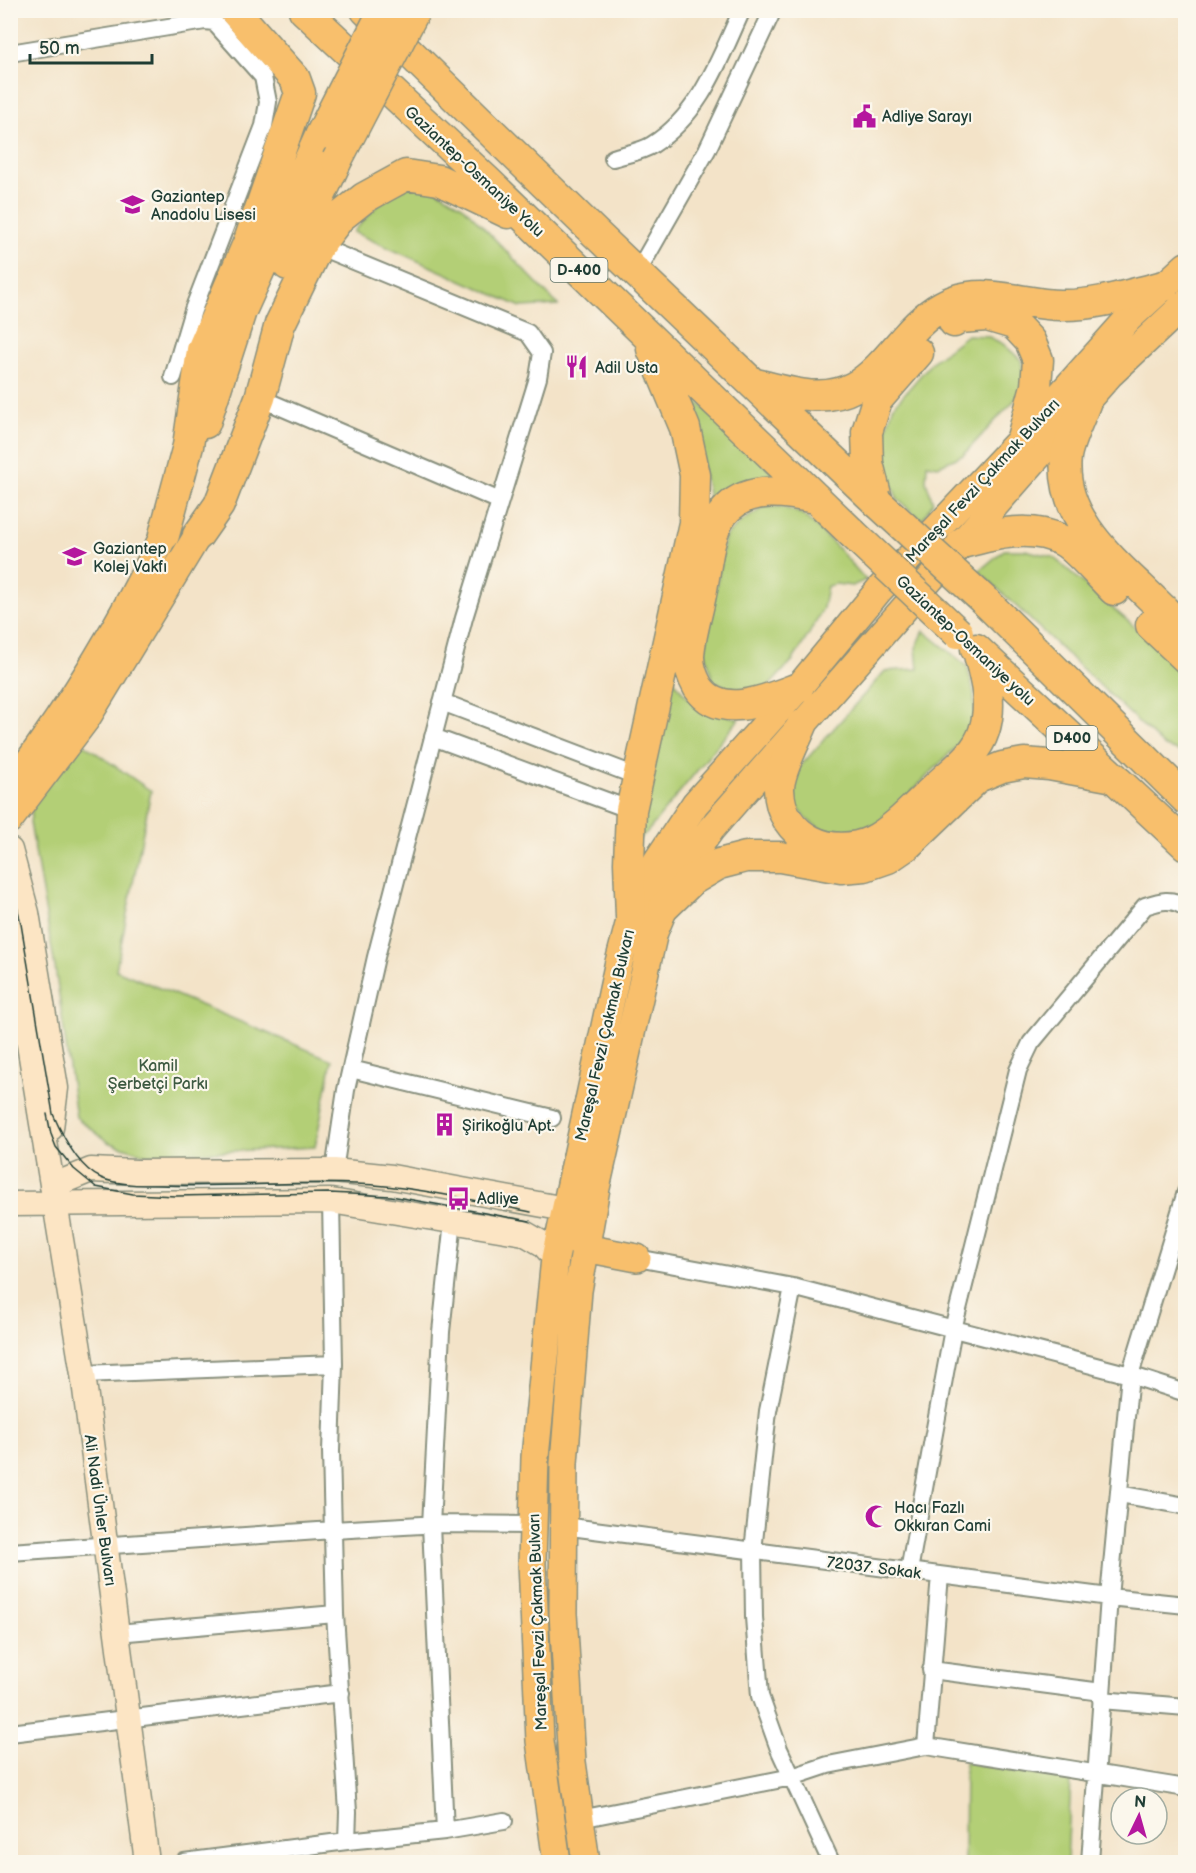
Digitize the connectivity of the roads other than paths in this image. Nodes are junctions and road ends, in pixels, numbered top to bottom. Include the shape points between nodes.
1 (234, 10) edge
2 (304, 10) edge
3 (366, 10) edge
4 (384, 10) edge
5 (415, 10) edge
6 (742, 10) edge
7 (773, 10) edge
8 (10, 53) edge
9 (613, 158) dead end
10 (532, 225) junction
11 (318, 246) junction
12 (1185, 266) edge
13 (637, 273) junction
14 (1174, 295) edge
15 (644, 333) junction
16 (173, 377) dead end
17 (753, 383) junction
18 (260, 398) junction
19 (1086, 401) junction
20 (1022, 438) junction
21 (815, 498) junction
22 (500, 501) junction
23 (878, 502) junction
24 (852, 533) joint
25 (164, 535) junction
26 (198, 536) junction
27 (962, 543) junction
28 (1185, 633) edge
29 (968, 642) junction
30 (1185, 658) edge
31 (798, 688) junction
32 (442, 702) junction
33 (802, 725) junction
34 (433, 737) junction
35 (1146, 761) junction
36 (1185, 768) edge
37 (26, 777) edge
38 (639, 777) junction
39 (1114, 777) junction
40 (1185, 799) edge
41 (631, 810) junction
42 (10, 819) edge
43 (1185, 845) edge
44 (10, 850) edge
45 (664, 907) junction
46 (1185, 908) edge
47 (631, 917) junction
48 (10, 928) edge
49 (351, 1069) junction
50 (552, 1118) dead end
51 (48, 1158) junction
52 (334, 1171) junction
53 (596, 1188) junction
54 (1185, 1192) edge
55 (53, 1194) junction
56 (332, 1202) junction
57 (10, 1203) edge
58 (564, 1216) junction
59 (453, 1221) junction
60 (585, 1248) junction
61 (555, 1258) junction
62 (637, 1258) junction
63 (793, 1287) junction
64 (953, 1329) junction
65 (334, 1364) junction
66 (83, 1374) junction
67 (1130, 1375) junction
68 (1185, 1393) edge
69 (1119, 1494) junction
70 (1185, 1506) edge
71 (431, 1525) junction
72 (533, 1525) junction
73 (563, 1526) junction
74 (333, 1530) junction
75 (106, 1546) junction
76 (753, 1551) junction
77 (10, 1552) edge
78 (909, 1571) junction
79 (940, 1575) junction
80 (1108, 1597) junction
81 (1185, 1605) edge
82 (335, 1614) junction
83 (117, 1633) junction
84 (931, 1670) junction
85 (340, 1693) junction
86 (1101, 1696) junction
87 (1185, 1707) edge
88 (128, 1718) junction
89 (10, 1733) edge
90 (926, 1746) junction
91 (1096, 1774) junction
92 (792, 1777) junction
93 (1185, 1788) edge
94 (580, 1819) junction
95 (504, 1821) dead end
96 (445, 1831) junction
97 (347, 1841) junction
98 (147, 1863) edge
99 (184, 1863) edge
100 (557, 1863) edge
101 (586, 1863) edge
102 (831, 1863) edge
103 (1090, 1863) edge

1 - 25 highway via 295,79 300,93 249,241 202,350 188,446
2 - 10 highway, Gaziantep-Osmaniye Yolu / D-400
3 - 13 highway, D-400
4 - 25 highway, bridge via 321,134 241,310 198,447
5 - 26 highway, bridge via 337,160 256,342
6 - 9 street via 694,107 651,146
7 - 13 street via 707,150
8 - 16 street via 205,21 214,22 263,77 268,102 264,126 193,310
10 - 11 highway via 439,180 406,175 364,198 340,217
10 - 15 highway, Gaziantep-Osmaniye Yolu / D-400
11 - 18 highway via 280,324
11 - 22 street via 528,333 542,353 538,378
12 - 14 main road, Mareşal Fevzi Çakmak Bulvarı
13 - 17 highway, D-400
14 - 17 highway via 1089,305 994,297 953,301 932,312 854,387 826,396 797,394
14 - 19 main road, Mareşal Fevzi Çakmak Bulvarı
14 - 20 main road, Mareşal Fevzi Çakmak Bulvarı via 1129,318
15 - 21 highway, Gaziantep-Osmaniye Yolu / D-400
15 - 38 highway via 685,428 695,474 694,523
17 - 23 highway, D-400
18 - 22 street
18 - 26 highway via 219,505
19 - 27 main road, Mareşal Fevzi Çakmak Bulvarı
19 - 28 highway via 1066,455 1066,481 1072,504 1104,552
20 - 23 highway via 1036,386 1038,360 1030,341 1014,324 987,316 960,318 936,333 877,400 867,432 868,463
20 - 31 main road, Mareşal Fevzi Çakmak Bulvarı via 879,590
21 - 24 highway, Gaziantep-Osmaniye Yolu / D-400
21 - 31 highway via 782,491 749,496 728,508 715,526 689,656 693,678 703,695 719,704 740,706
22 - 32 street
23 - 35 highway, D400, bridge via 986,602
24 - 29 highway, Gaziantep-Osmaniye yolu / D400, bridge
25 - 37 main road via 136,594
26 - 37 main road via 86,719
27 - 30 highway via 999,533 1030,532 1064,541
27 - 33 main road, Mareşal Fevzi Çakmak Bulvarı
29 - 33 highway via 987,685 989,708 984,732 974,752 874,840 854,848 829,848 806,839 791,824 782,809 779,788
29 - 39 highway, Gaziantep-Osmaniye yolu / D400
31 - 47 main road, Mareşal Fevzi Çakmak Bulvarı via 695,804 657,861
32 - 34 street
32 - 38 street
33 - 45 main road, Mareşal Fevzi Çakmak Bulvarı via 711,829 676,877
34 - 41 street
34 - 49 street
35 - 36 highway
35 - 40 highway, D400
37 - 42 main road
38 - 41 highway
39 - 43 highway, Gaziantep-Osmaniye yolu / D400
39 - 45 highway via 1048,765 1024,763 1002,767 978,777 888,858 865,866 841,868 780,857 746,857 719,864 692,880
41 - 47 highway
44 - 51 street via 27,913 56,1088
45 - 53 main road, Mareşal Fevzi Çakmak Bulvarı via 654,932
46 - 64 street via 1166,900 1145,906 1030,1043 1018,1070
47 - 58 main road, Mareşal Fevzi Çakmak Bulvarı
48 - 51 street
49 - 50 street
49 - 52 street
51 - 55 street, Ali Nadi Ünler Bulvarı
52 - 55 street via 91,1170
52 - 58 street via 392,1177
53 - 60 main road, Mareşal Fevzi Çakmak Bulvarı
53 - 62 main road via 605,1232
54 - 67 street
55 - 56 street
55 - 57 street
55 - 66 street, Ali Nadi Ünler Bulvarı
56 - 59 street
56 - 65 street
58 - 60 main road via 569,1234
58 - 61 main road, Mareşal Fevzi Çakmak Bulvarı
59 - 61 street via 524,1233 543,1244
59 - 71 street via 441,1332
60 - 62 main road
60 - 73 main road, Mareşal Fevzi Çakmak Bulvarı via 564,1463
61 - 72 main road, Mareşal Fevzi Çakmak Bulvarı via 535,1457
62 - 63 street
63 - 64 street
63 - 76 street via 768,1411
64 - 67 street
64 - 78 street
65 - 66 street
65 - 74 street
66 - 75 street, Ali Nadi Ünler Bulvarı
67 - 68 street
67 - 69 street
69 - 70 street
69 - 80 street
71 - 72 street
71 - 74 street
71 - 96 street
72 - 100 main road, Mareşal Fevzi Çakmak Bulvarı via 540,1741
73 - 76 street, 72037. Sokak
73 - 94 main road, Mareşal Fevzi Çakmak Bulvarı via 563,1613 572,1762
74 - 75 street
74 - 82 street
75 - 77 street
75 - 83 street, Ali Nadi Ünler Bulvarı
76 - 78 street, 72037. Sokak
76 - 92 street via 760,1696
78 - 79 street, 72037. Sokak
79 - 80 street, 72037. Sokak
79 - 84 street
80 - 81 street, 72037. Sokak
80 - 86 street
82 - 83 street
82 - 85 street
83 - 88 street, Ali Nadi Ünler Bulvarı
84 - 86 street
84 - 90 street
85 - 88 street
85 - 97 street
86 - 87 street
86 - 91 street
88 - 89 street
88 - 98 street, Ali Nadi Ünler Bulvarı
90 - 91 street
90 - 92 street via 828,1765
91 - 93 street
91 - 103 street
92 - 94 street
92 - 102 street
94 - 101 main road, Mareşal Fevzi Çakmak Bulvarı
95 - 96 street
96 - 97 street
97 - 99 street

